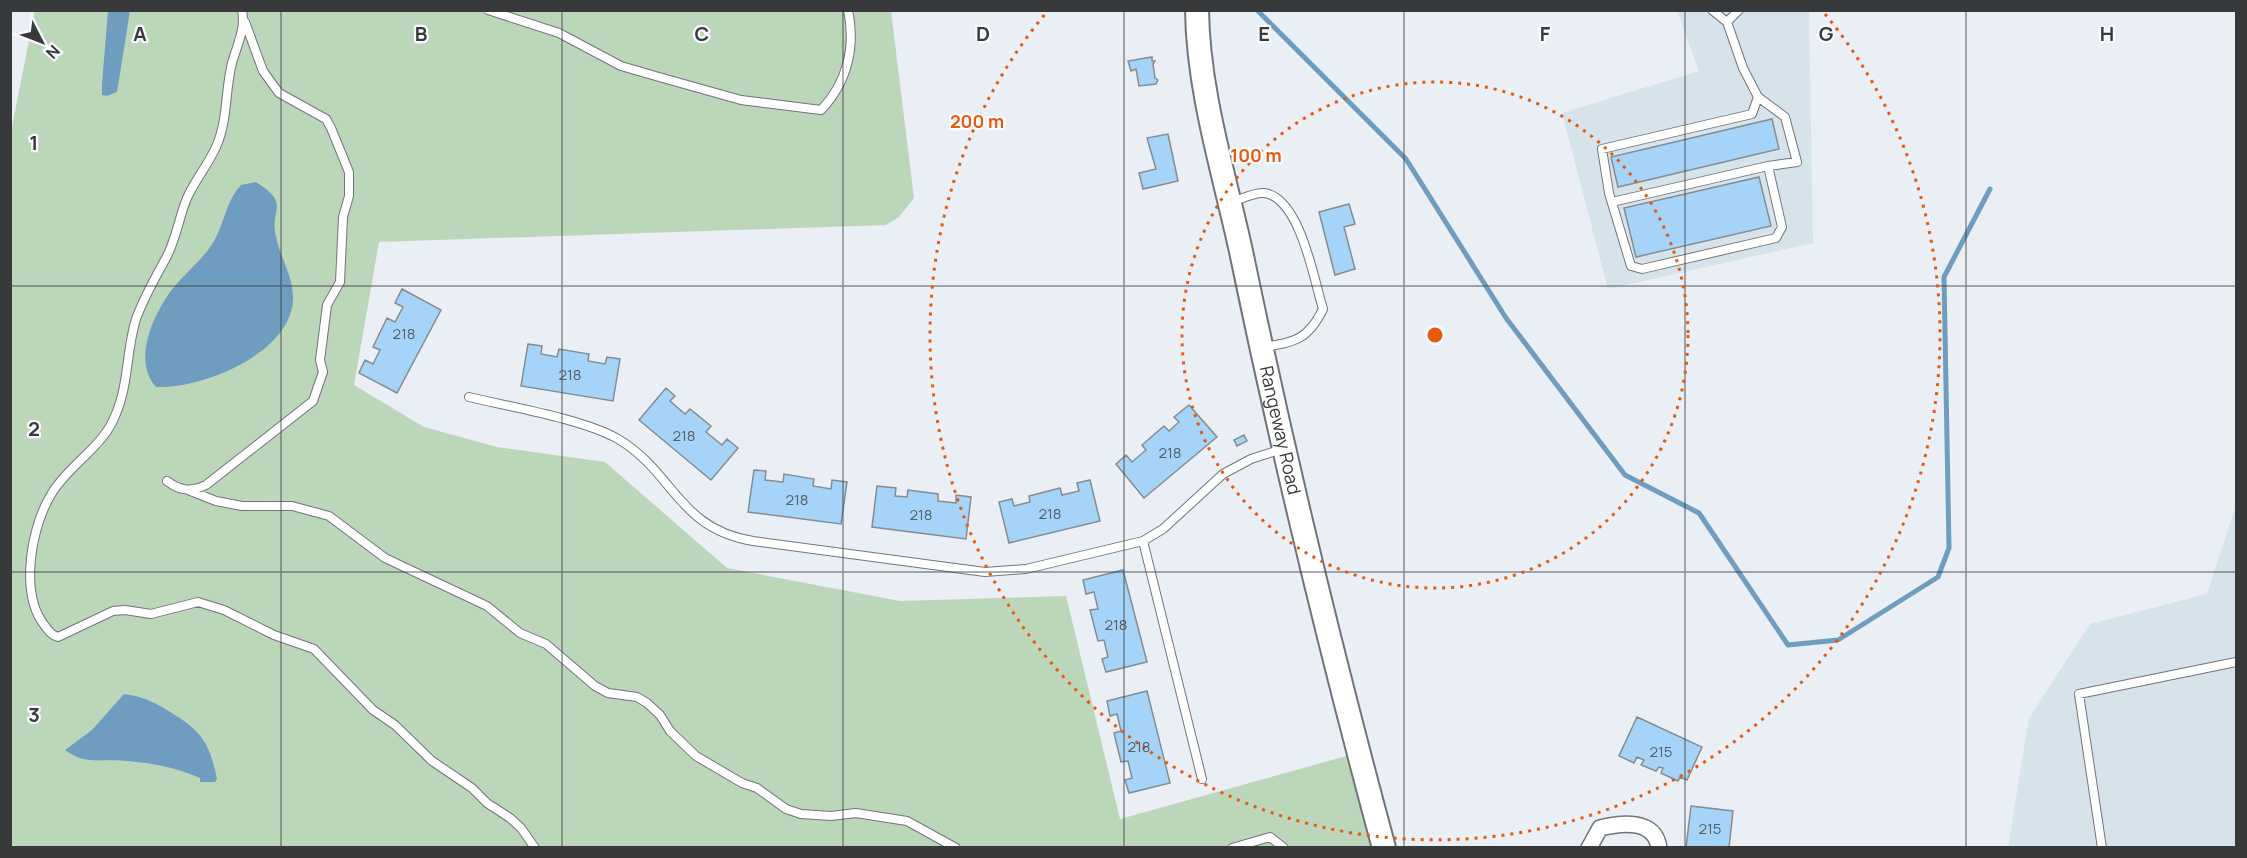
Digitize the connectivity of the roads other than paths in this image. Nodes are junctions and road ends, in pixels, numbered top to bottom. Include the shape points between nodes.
1 (242, 10) edge
2 (488, 10) edge
3 (849, 10) edge
4 (1197, 10) edge
5 (1712, 10) edge
6 (1739, 10) edge
7 (245, 22) junction
8 (1727, 22) junction
9 (1758, 97) junction
10 (1768, 166) junction
11 (1230, 202) junction
12 (1612, 202) junction
13 (1262, 347) junction
14 (469, 397) dead end
15 (1286, 447) junction
16 (167, 481) dead end
17 (188, 490) junction
18 (1143, 541) junction
19 (2236, 662) edge
20 (1202, 779) dead end
21 (535, 848) edge
22 (956, 848) edge
23 (1232, 848) edge
24 (1284, 848) edge
25 (1384, 848) edge
26 (1589, 848) edge
27 (1659, 848) edge
28 (2102, 848) edge

1 - 7 lane
2 - 3 lane via 559,33 621,66 741,100 821,111 833,98 847,70 852,39
4 - 11 street, Rangeway Road via 1202,70
5 - 8 lane
6 - 8 lane
7 - 17 lane via 263,71 279,93 326,119 339,142 349,172 340,282 327,305 320,360 323,372 314,401 278,426 235,465 206,485
7 - 21 lane via 226,91 226,111 217,146 186,201 167,256 147,290 136,321 115,419 58,483 45,509 30,566 29,591 35,614 58,637 113,611 151,614 198,603 224,610 274,635 314,649 373,710 395,725 432,761 510,818
8 - 9 lane
9 - 10 lane via 1785,117 1797,162
9 - 12 lane via 1752,114 1602,149
10 - 12 lane
10 - 12 lane via 1782,227 1776,238 1642,269 1631,266
11 - 13 street, Rangeway Road
11 - 13 lane via 1262,193 1279,198 1292,214 1302,239 1323,309 1314,329 1293,343
13 - 15 street, Rangeway Road
14 - 18 lane via 617,438 700,521 738,539 985,572 1026,569
15 - 18 lane via 1224,474 1163,529
15 - 25 street, Rangeway Road via 1342,694
16 - 17 lane
17 - 22 lane via 224,503 292,506 329,516 385,558 487,606 520,633 546,644 595,686 647,703 696,756 757,788 786,809 801,814 856,813 907,821
18 - 20 lane
19 - 28 lane via 2079,694
23 - 24 lane via 1270,837
26 - 27 street via 1600,828 1624,822 1644,826 1658,841

